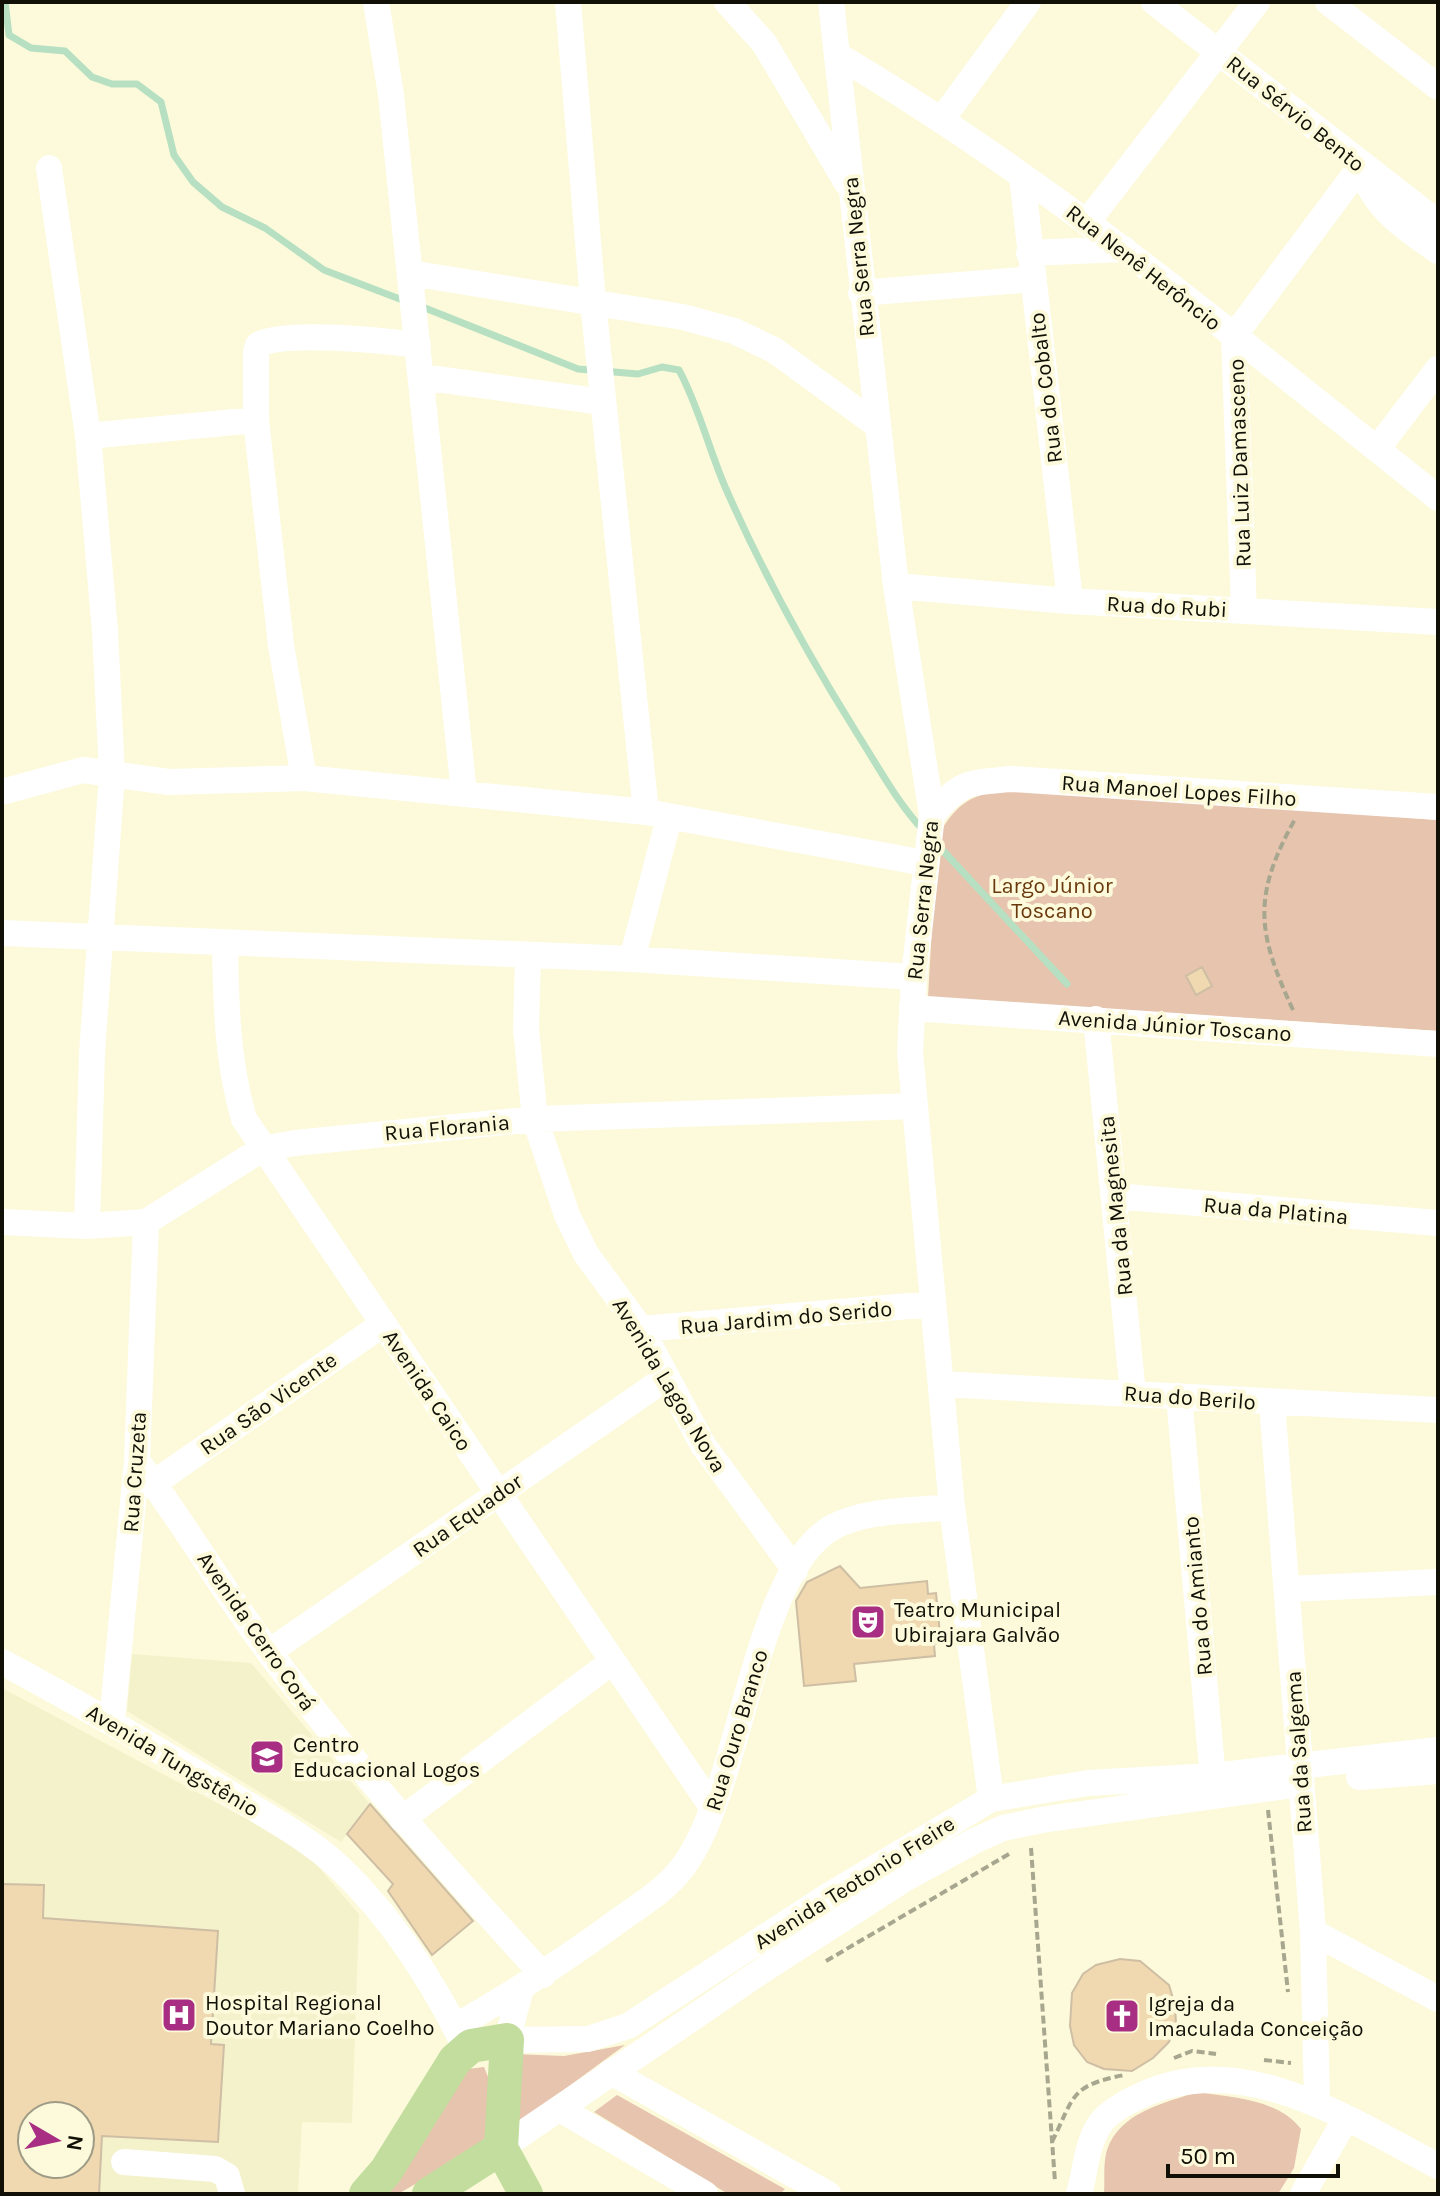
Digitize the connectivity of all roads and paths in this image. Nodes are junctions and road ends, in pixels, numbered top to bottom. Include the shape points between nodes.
1 (376, 2) edge
2 (568, 2) edge
3 (727, 2) edge
4 (831, 2) edge
5 (1028, 2) edge
6 (1154, 2) edge
7 (1257, 2) edge
8 (1328, 2) edge
9 (1219, 51) junction
10 (837, 55) junction
11 (1435, 80) edge
12 (942, 119) junction
13 (1361, 166) junction
14 (49, 168) dead end
15 (1022, 176) junction
16 (851, 190) junction
17 (1088, 221) junction
18 (1438, 223) edge
19 (1124, 249) junction
20 (1438, 251) edge
21 (1029, 253) junction
22 (410, 273) junction
23 (1033, 279) junction
24 (861, 293) junction
25 (593, 302) junction
26 (1234, 336) junction
27 (418, 345) junction
28 (1438, 369) edge
29 (422, 377) junction
30 (603, 402) junction
31 (256, 420) junction
32 (877, 425) junction
33 (88, 436) junction
34 (1377, 449) junction
35 (1438, 498) edge
36 (896, 586) junction
37 (1070, 601) junction
38 (1244, 611) junction
39 (1438, 622) edge
40 (112, 774) junction
41 (304, 778) junction
42 (2, 792) edge
43 (464, 793) junction
44 (1438, 807) edge
45 (657, 815) junction
46 (932, 815) junction
47 (1281, 816) dead end
48 (925, 863) junction
49 (2, 933) edge
50 (100, 937) junction
51 (225, 943) junction
52 (528, 956) junction
53 (632, 959) junction
54 (914, 977) junction
55 (912, 1008) junction
56 (1297, 1018) dead end
57 (1096, 1019) junction
58 (1438, 1044) edge
59 (914, 1106) junction
60 (535, 1119) junction
61 (262, 1149) junction
62 (1114, 1196) junction
63 (2, 1222) edge
64 (146, 1222) junction
65 (1438, 1223) edge
66 (87, 1226) junction
67 (932, 1304) junction
68 (383, 1324) junction
69 (641, 1329) junction
70 (666, 1378) junction
71 (941, 1384) junction
72 (1133, 1394) junction
73 (1179, 1396) junction
74 (1272, 1403) junction
75 (1438, 1410) edge
76 (137, 1461) junction
77 (154, 1483) junction
78 (499, 1494) junction
79 (952, 1507) junction
80 (795, 1570) junction
81 (1438, 1582) edge
82 (1289, 1589) junction
83 (269, 1652) junction
84 (613, 1661) junction
85 (2, 1662) edge
86 (112, 1721) junction
87 (1438, 1750) edge
88 (1438, 1771) edge
89 (1298, 1776) junction
90 (1214, 1786) junction
91 (1266, 1795) dead end
92 (991, 1799) junction
93 (712, 1807) junction
94 (402, 1819) junction
95 (1313, 1932) junction
96 (769, 1934) junction
97 (783, 1957) junction
98 (816, 1967) dead end
99 (532, 1982) junction
100 (1438, 1999) edge
101 (1289, 2000) dead end
102 (460, 2038) junction
103 (507, 2040) junction
104 (1222, 2055) dead end
105 (1252, 2058) dead end
106 (1168, 2060) dead end
107 (1296, 2064) dead end
108 (611, 2072) junction
109 (1131, 2074) dead end
110 (1317, 2101) junction
111 (560, 2109) junction
112 (1346, 2118) junction
113 (1052, 2142) junction
114 (501, 2148) junction
115 (124, 2162) dead end
116 (1438, 2166) edge
117 (1067, 2192) edge
118 (824, 2193) edge
119 (232, 2194) edge
120 (366, 2194) edge
121 (429, 2194) edge
122 (526, 2194) edge
123 (705, 2194) edge
124 (1303, 2194) edge

1 - 22 street
2 - 25 street
3 - 16 street via 764,43
4 - 10 street, Rua Serra Negra
5 - 12 street
6 - 9 street, Rua Sérvio Bento
7 - 9 street
8 - 11 street
9 - 13 street, Rua Sérvio Bento
9 - 17 street
10 - 12 street, Rua Nenê Herôncio
10 - 16 street, Rua Serra Negra
12 - 15 street, Rua Nenê Herôncio
13 - 18 street, Rua Sérvio Bento
13 - 20 street via 1369,189 1395,220
13 - 26 street, Rua Luiz Damasceno
14 - 33 street
15 - 17 street, Rua Nenê Herôncio
15 - 21 street, Rua do Cobalto
16 - 24 street, Rua Serra Negra
17 - 19 street, Rua Nenê Herôncio
19 - 21 street
19 - 26 street, Rua Nenê Herôncio
21 - 23 street, Rua do Cobalto
22 - 25 street
22 - 27 street
23 - 24 street
23 - 37 street, Rua do Cobalto
24 - 32 street, Rua Serra Negra
25 - 30 street
25 - 32 street via 734,331 774,350
26 - 34 street, Rua Nenê Herôncio
26 - 38 street, Rua Luiz Damasceno
27 - 29 street
27 - 31 street via 357,339 265,341 256,352
28 - 34 street
29 - 30 street
29 - 43 street
30 - 45 street
31 - 33 street
31 - 41 street via 281,645
32 - 36 street, Rua Serra Negra
33 - 40 street
34 - 35 street, Rua Nenê Herôncio
36 - 37 street, Rua do Rubi
36 - 46 street, Rua Serra Negra
37 - 38 street, Rua do Rubi
38 - 39 street, Rua do Rubi
40 - 41 street via 169,782
40 - 42 street via 83,770
40 - 50 street
41 - 43 street
43 - 45 street
44 - 46 street, Rua Manoel Lopes Filho via 1011,779 954,790
45 - 48 street
45 - 53 street
46 - 48 street, Rua Serra Negra
47 - 56 path via 1296,817 1269,869 1263,902 1270,961
48 - 54 street, Rua Serra Negra
49 - 50 street
50 - 51 street
50 - 66 street
51 - 52 street
51 - 61 street, Avenida Caico via 232,1080 244,1119
52 - 53 street
52 - 60 street, Avenida Lagoa Nova via 526,1029
53 - 54 street
54 - 55 street, Rua Serra Negra
55 - 57 street, Avenida Júnior Toscano
55 - 59 street, Rua Serra Negra
57 - 58 street, Avenida Júnior Toscano
57 - 62 street, Rua da Magnesita
59 - 60 street, Rua Florania
59 - 67 street, Rua Serra Negra
60 - 61 street, Rua Florania
60 - 69 street, Avenida Lagoa Nova via 550,1174 586,1254
61 - 64 street, Rua Florania
61 - 68 street, Avenida Caico
62 - 65 street, Rua da Platina
62 - 72 street, Rua da Magnesita
63 - 66 street, Rua Florania
64 - 66 street, Rua Florania
64 - 76 street, Rua Cruzeta
67 - 69 street, Rua Jardim do Serido
67 - 71 street, Rua Serra Negra
68 - 77 street, Rua São Vicente
68 - 78 street, Avenida Caico
69 - 70 street, Avenida Lagoa Nova
70 - 78 street, Rua Equador
70 - 80 street, Avenida Lagoa Nova via 703,1445
71 - 72 street, Rua do Berilo
71 - 79 street, Rua Serra Negra
72 - 73 street, Rua do Berilo
73 - 74 street, Rua do Berilo
73 - 90 street, Rua do Amianto
74 - 75 street, Rua do Berilo
74 - 82 street, Rua da Salgema
76 - 77 street, Avenida Cerro Corá
76 - 86 street, Rua Cruzeta
77 - 83 street, Avenida Cerro Corá
78 - 83 street, Rua Equador
78 - 84 street, Avenida Caico
79 - 80 street, Rua Ouro Branco via 871,1515 832,1528
79 - 92 street, Rua Serra Negra
80 - 93 street, Rua Ouro Branco via 758,1654
81 - 82 street
82 - 89 street, Rua da Salgema
83 - 94 street, Avenida Cerro Corá
84 - 93 street, Avenida Caico
84 - 94 street
85 - 86 street, Avenida Tungstênio
86 - 102 street, Avenida Tungstênio via 303,1838 339,1867 414,1959
87 - 89 street, Avenida Teotonio Freire
88 - 89 street, Avenida Teotonio Freire
89 - 90 street, Avenida Teotonio Freire
89 - 95 street, Rua da Salgema
90 - 92 street, Avenida Teotonio Freire via 1088,1783
90 - 97 street, Avenida Teotonio Freire via 1003,1828 906,1878
91 - 101 path
92 - 96 street, Avenida Teotonio Freire
93 - 99 street, Rua Ouro Branco via 699,1843 662,1889
94 - 99 street, Avenida Cerro Corá
95 - 100 street
95 - 110 street, Rua da Salgema
96 - 97 street
96 - 103 street, Avenida Teotonio Freire via 651,2013 608,2035 568,2041
97 - 108 street, Avenida Teotonio Freire
98 - 113 path via 1030,1841
99 - 102 street, Rua Ouro Branco
99 - 103 street
102 - 103 main road, Avenida Teotonio Freire
102 - 120 main road via 386,2171
103 - 114 main road
104 - 106 path via 1192,2051
105 - 107 path
108 - 111 street, Avenida Teotonio Freire
108 - 118 street
109 - 113 path via 1093,2081 1077,2090
110 - 112 street
110 - 117 street via 1224,2081 1162,2086 1101,2122
111 - 114 street, Avenida Teotonio Freire
111 - 123 street
112 - 116 street
112 - 124 street
113 - 117 path
114 - 121 main road, Avenida Teotonio Freire
114 - 122 main road
115 - 119 street via 215,2169 227,2176

